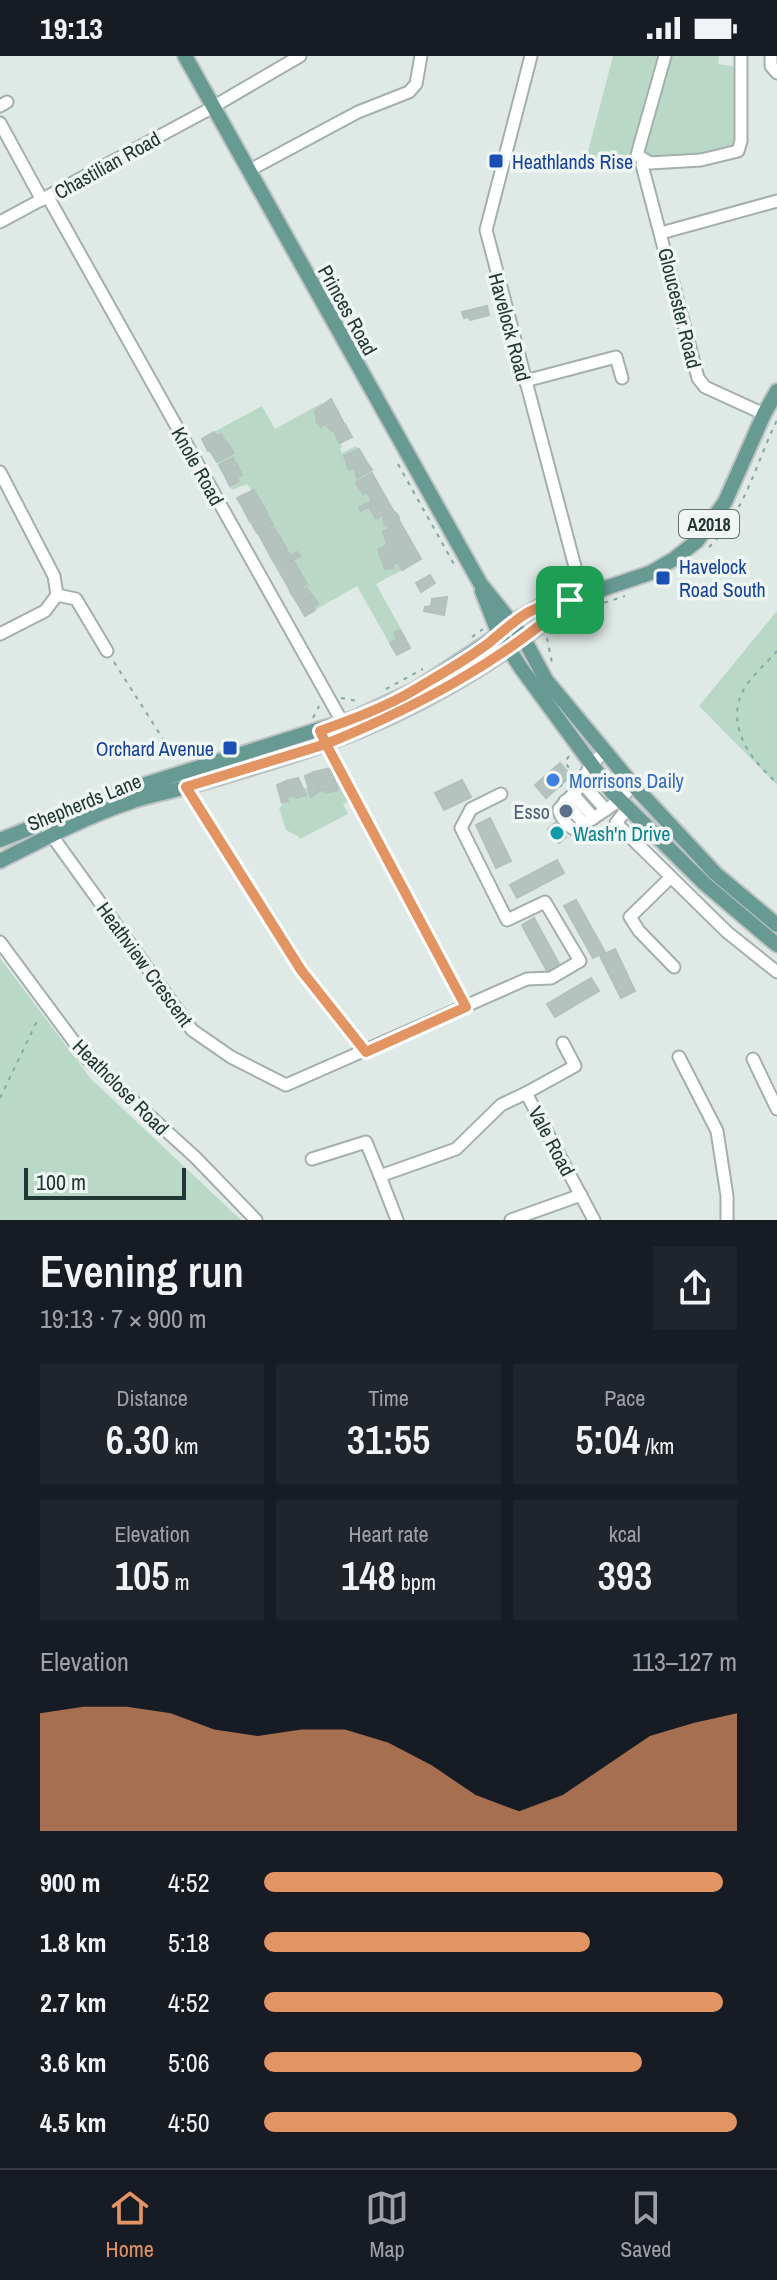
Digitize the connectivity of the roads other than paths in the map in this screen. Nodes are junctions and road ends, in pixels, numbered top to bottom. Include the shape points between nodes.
1 (185, 56) edge
2 (300, 56) edge
3 (421, 56) edge
4 (531, 56) edge
5 (665, 56) edge
6 (741, 56) edge
7 (212, 106) junction
8 (0, 123) edge
9 (642, 165) dead end
10 (248, 171) junction
11 (45, 198) junction
12 (777, 201) edge
13 (0, 222) edge
14 (661, 233) junction
15 (622, 378) dead end
16 (525, 381) junction
17 (777, 391) edge
18 (764, 414) junction
19 (0, 472) edge
20 (57, 595) junction
21 (576, 599) junction
22 (504, 628) junction
23 (0, 634) edge
24 (523, 637) junction
25 (511, 648) junction
26 (107, 651) road end
27 (346, 728) junction
28 (320, 732) junction
29 (605, 752) junction
30 (591, 764) junction
31 (581, 782) junction
32 (633, 785) junction
33 (186, 787) junction
34 (501, 794) dead end
35 (569, 798) junction
36 (624, 804) junction
37 (606, 810) junction
38 (589, 821) junction
39 (43, 822) junction
40 (51, 836) junction
41 (0, 840) edge
42 (0, 861) edge
43 (670, 878) junction
44 (774, 935) edge
45 (0, 942) edge
46 (754, 953) junction
47 (674, 967) dead end
48 (777, 972) edge
49 (466, 1007) junction
50 (563, 1043) dead end
51 (366, 1052) junction
52 (679, 1057) dead end
53 (753, 1059) dead end
54 (526, 1093) junction
55 (777, 1109) edge
56 (312, 1159) dead end
57 (380, 1176) junction
58 (581, 1195) junction
59 (256, 1220) edge
60 (397, 1220) edge
61 (511, 1220) edge
62 (594, 1220) edge
63 (727, 1220) edge

1 - 7 main road, Princes Road
2 - 7 street
3 - 10 street via 416,84 409,92 358,112
4 - 16 street, Havelock Road via 486,230
5 - 6 street via 637,155 650,163 738,151
7 - 10 main road, Princes Road
7 - 11 street, Chastilian Road
8 - 11 street, Knole Road
9 - 14 street, Gloucester Road
10 - 22 main road, Princes Road via 480,583 497,602
11 - 13 street, Chastilian Road
11 - 27 street, Knole Road
12 - 14 street
14 - 18 street, Gloucester Road via 698,378 705,387
15 - 16 street via 616,357
16 - 21 street, Havelock Road
17 - 18 main road, Shepherds Lane / A2018
18 - 21 main road, Shepherds Lane / A2018 via 725,502 697,541 650,573
19 - 20 street via 54,576
20 - 23 street via 45,611
20 - 26 street via 76,599
21 - 22 main road, Shepherds Lane / A2018 via 546,603
21 - 24 main road, Shepherds Lane / A2018
22 - 24 main road, Princes Road
22 - 25 main road, Princes Road
22 - 27 main road, Shepherds Lane / A2018 via 415,690
24 - 25 main road, Shepherds Lane / A2018
24 - 29 main road, Princes Road via 546,680
25 - 27 main road, Shepherds Lane / A2018 via 417,704
25 - 30 main road, Princes Road
27 - 28 main road, Shepherds Lane / A2018
28 - 33 main road, Shepherds Lane / A2018
28 - 39 main road, Shepherds Lane / A2018 via 124,791
28 - 49 street
29 - 30 street
29 - 32 main road, Princes Road
30 - 31 street
30 - 36 main road, Princes Road
31 - 35 street
31 - 37 street
32 - 36 street
32 - 44 main road, Princes Road
33 - 40 main road, Shepherds Lane / A2018 via 135,800
33 - 51 street via 301,970
34 - 49 street, Heathview Crescent via 471,809 461,828 507,920 545,902 580,961 551,978 527,979
35 - 38 street
35 - 38 street via 559,813 571,829
36 - 37 street
36 - 43 street via 616,823
36 - 44 main road, Princes Road via 705,884
37 - 38 street
39 - 40 street, Heathview Crescent
39 - 41 main road, Shepherds Lane / A2018
40 - 42 main road, Shepherds Lane / A2018
40 - 51 street, Heathview Crescent via 192,1030 231,1057 286,1085
43 - 46 street
43 - 47 street via 630,917
44 - 46 street
45 - 59 street, Heathclose Road via 86,1058
46 - 48 street
49 - 51 street, Heathview Crescent
50 - 54 street, Vale Road via 575,1066
52 - 63 street via 717,1131
53 - 55 street
54 - 57 street via 501,1105 456,1149
54 - 58 street, Vale Road
56 - 57 street via 363,1142 369,1144
57 - 60 street
58 - 61 street
58 - 62 street, Vale Road

